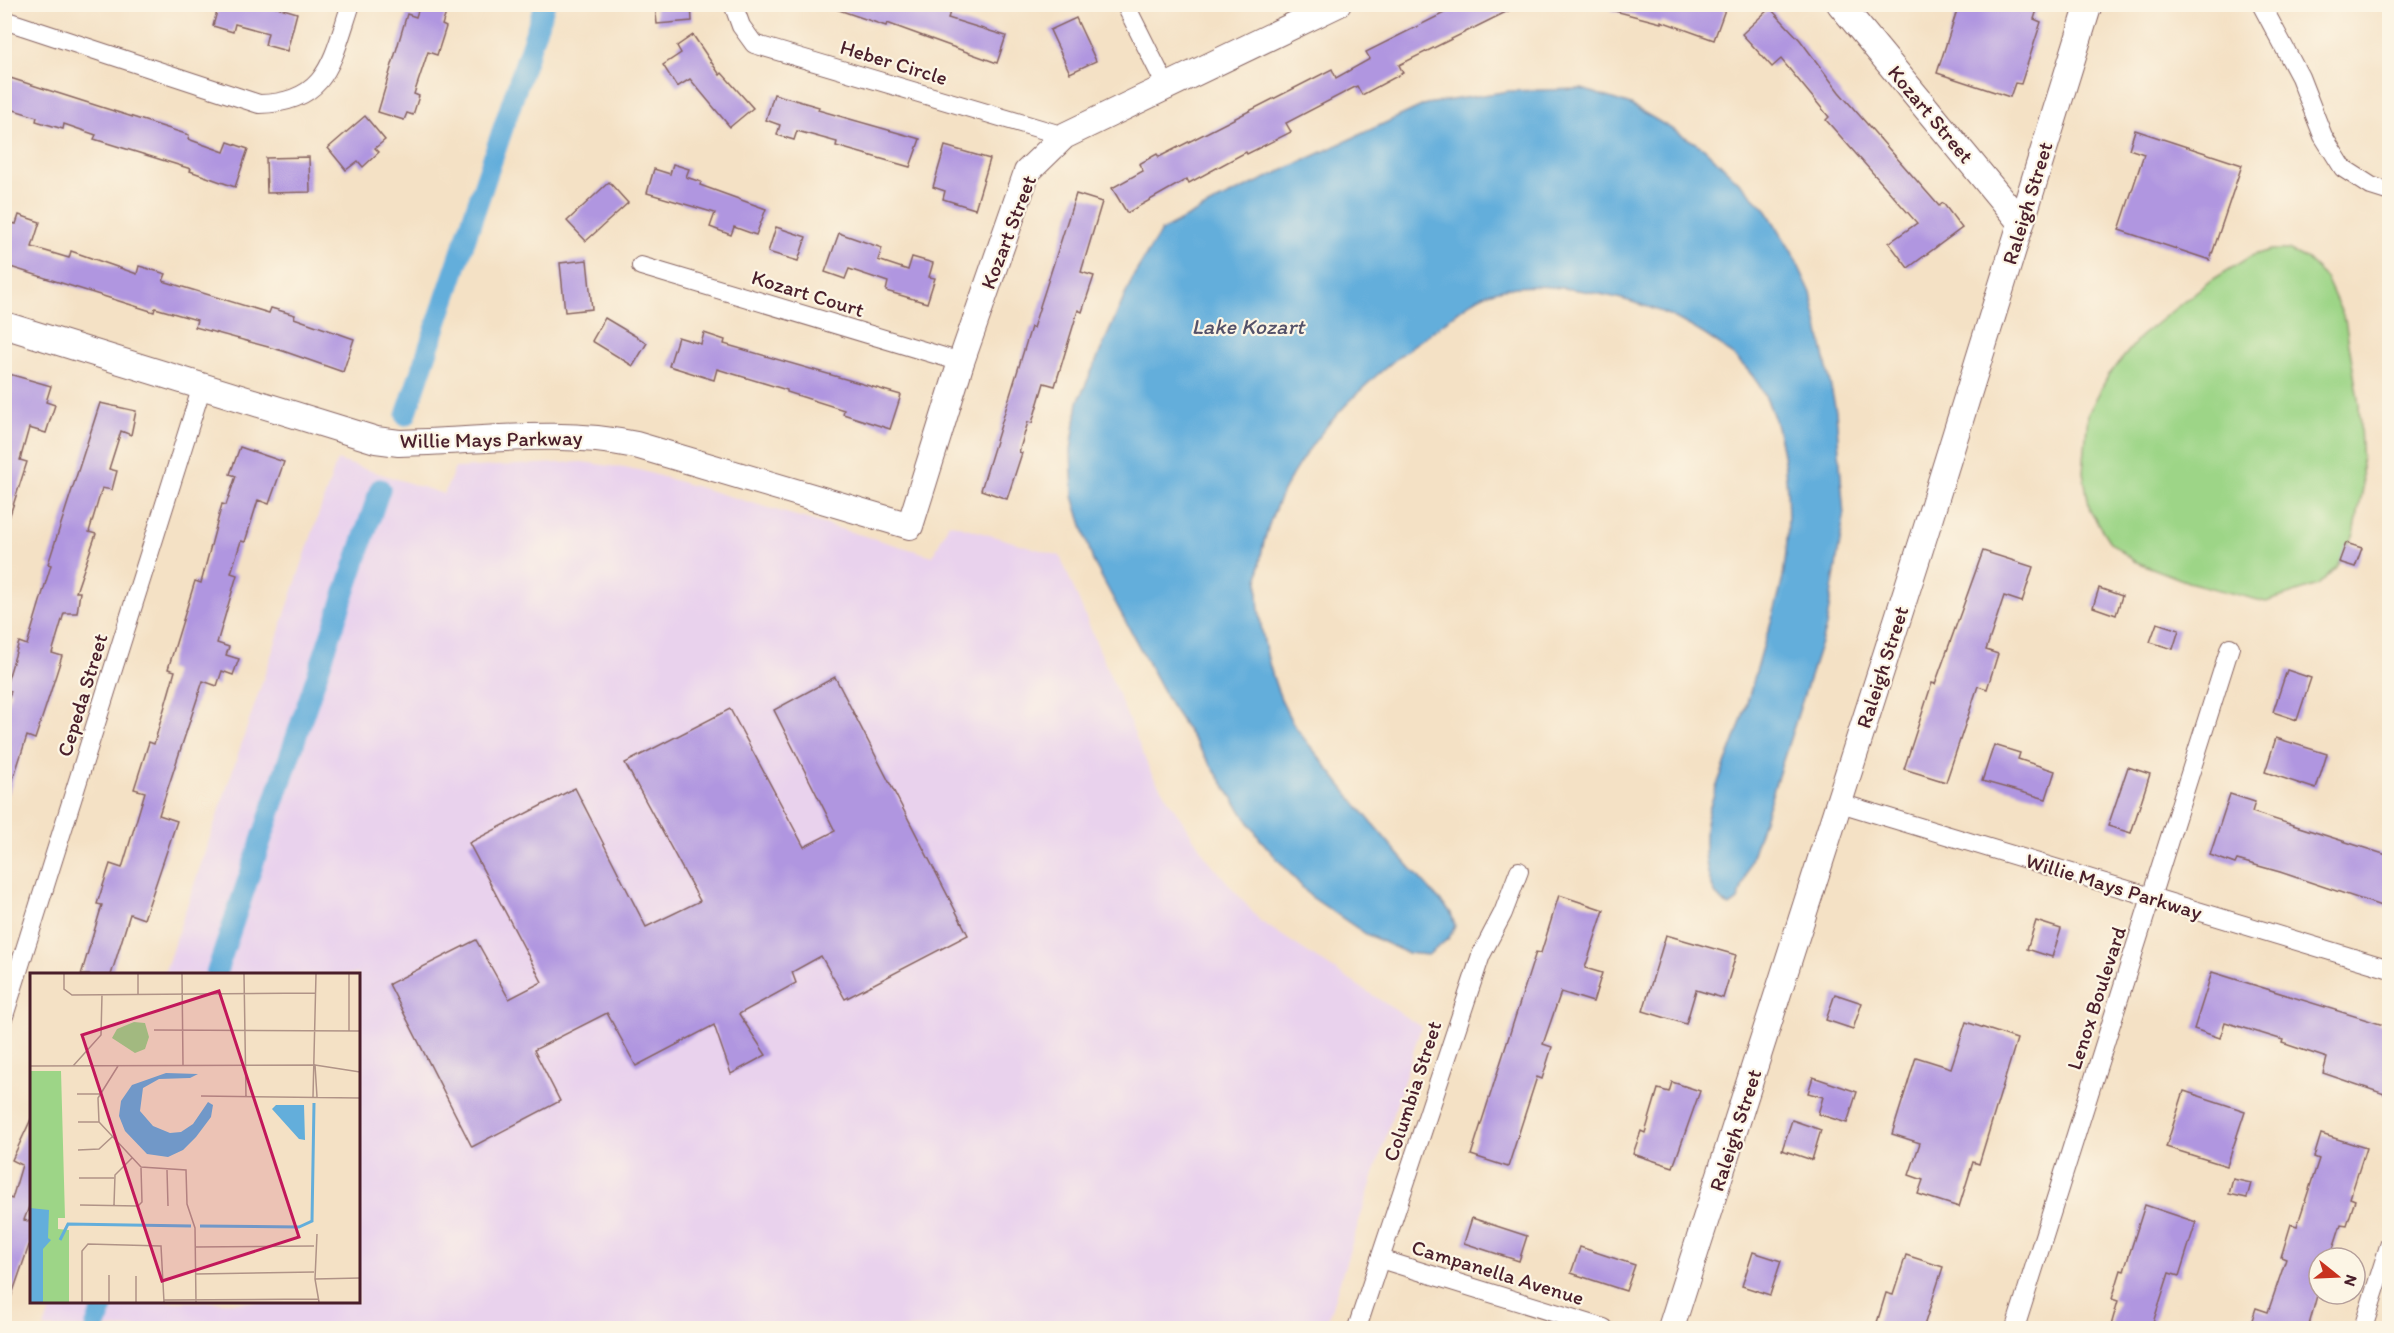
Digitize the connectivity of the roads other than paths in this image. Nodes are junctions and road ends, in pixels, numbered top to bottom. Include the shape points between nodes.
1 (351, 4) edge
2 (734, 4) edge
3 (1125, 4) edge
4 (1338, 4) edge
5 (1840, 4) edge
6 (2089, 4) edge
7 (2260, 4) edge
8 (4, 20) edge
9 (1166, 86) junction
10 (1064, 136) junction
11 (2390, 192) edge
12 (2021, 223) junction
13 (641, 266) dead end
14 (4, 325) edge
15 (962, 362) junction
16 (202, 386) junction
17 (910, 526) joint
18 (2230, 647) dead end
19 (1840, 803) junction
20 (1519, 871) dead end
21 (2152, 897) junction
22 (2390, 969) edge
23 (4, 1016) edge
24 (2390, 1243) edge
25 (1380, 1259) junction
26 (1358, 1329) edge
27 (1604, 1329) edge
28 (1671, 1329) edge
29 (2015, 1329) edge
30 (2363, 1329) edge

1 - 8 street via 330,65 311,91 283,104 259,104
2 - 10 street, Heber Circle via 741,26 754,44
3 - 9 street
4 - 9 street, Kozart Street
5 - 12 street, Kozart Street
6 - 12 street, Raleigh Street
7 - 11 street via 2300,77 2322,136 2343,168 2371,186
9 - 10 street, Kozart Street
10 - 15 street, Kozart Street via 1027,172
12 - 19 street, Raleigh Street
13 - 15 street, Kozart Court
14 - 16 street, Willie Mays Parkway
15 - 17 street, Kozart Street
16 - 17 street, Willie Mays Parkway via 347,432 399,443 571,435 604,438
16 - 23 street, Cepeda Street
18 - 21 street, Lenox Boulevard
19 - 21 street, Willie Mays Parkway
19 - 28 street, Raleigh Street
20 - 25 street, Columbia Street via 1481,955
21 - 22 street, Willie Mays Parkway
21 - 29 street, Lenox Boulevard
24 - 30 street
25 - 26 street, Columbia Street
25 - 27 street, Campanella Avenue

